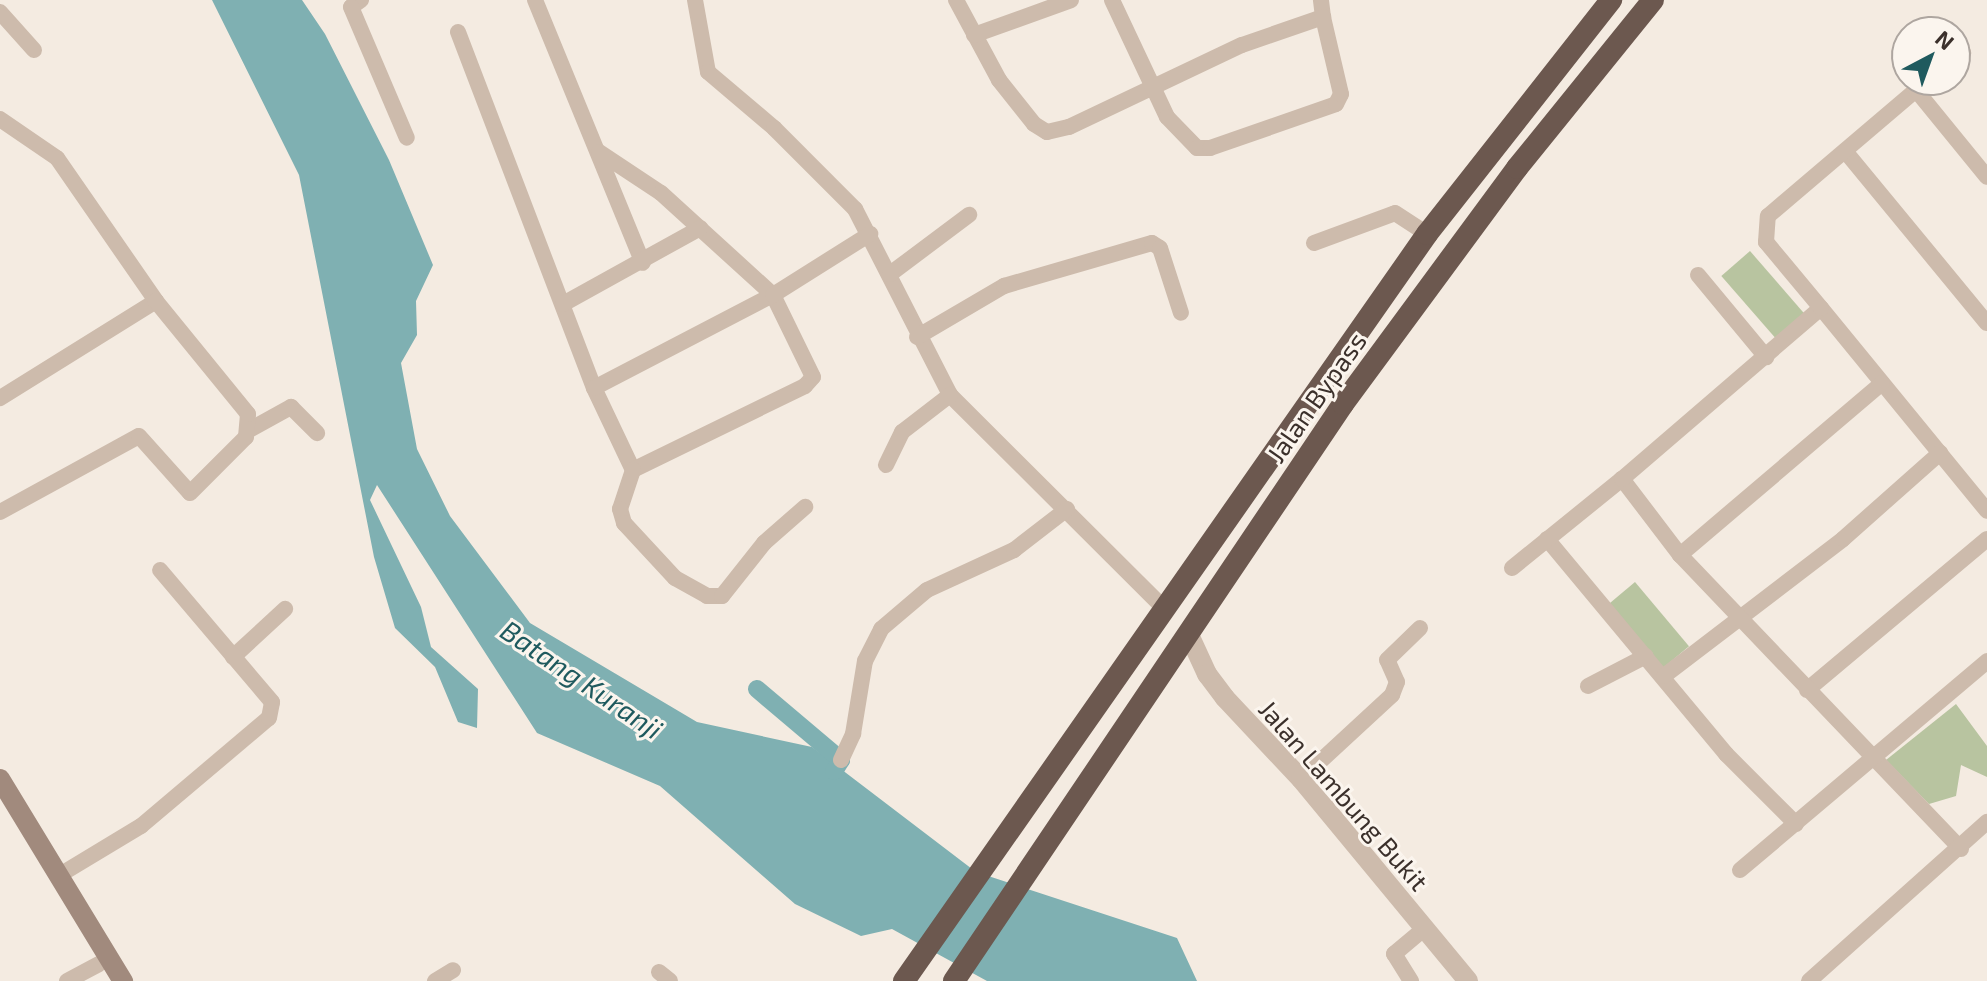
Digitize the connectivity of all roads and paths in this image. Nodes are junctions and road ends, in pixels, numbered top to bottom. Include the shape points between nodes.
1 (535, 0) edge
2 (956, 0) edge
3 (1071, 0) edge
4 (1112, 0) edge
5 (1611, 0) edge
6 (1653, 0) edge
7 (700, 1) edge
8 (353, 2) edge
9 (1322, 9) edge
10 (0, 12) edge
11 (458, 32) dead end
12 (974, 35) junction
13 (34, 50) dead end
14 (1546, 82) junction
15 (1153, 88) junction
16 (1909, 96) edge
17 (1930, 96) edge
18 (1572, 100) junction
19 (0, 119) edge
20 (407, 138) dead end
21 (1845, 151) junction
22 (599, 152) junction
23 (1987, 177) edge
24 (969, 215) dead end
25 (700, 228) junction
26 (870, 234) junction
27 (1427, 234) junction
28 (1314, 243) dead end
29 (643, 263) junction
30 (890, 274) junction
31 (1698, 275) dead end
32 (773, 295) junction
33 (156, 301) junction
34 (563, 304) junction
35 (1821, 308) junction
36 (1181, 313) dead end
37 (1987, 323) edge
38 (917, 337) junction
39 (1766, 357) junction
40 (1882, 383) junction
41 (594, 388) junction
42 (950, 395) junction
43 (0, 398) edge
44 (251, 429) junction
45 (317, 433) dead end
46 (1940, 453) junction
47 (886, 465) dead end
48 (633, 470) junction
49 (1622, 479) junction
50 (805, 507) dead end
51 (1067, 509) junction
52 (1987, 511) edge
53 (0, 512) edge
54 (1547, 539) junction
55 (1987, 539) edge
56 (1680, 555) junction
57 (1512, 568) dead end
58 (160, 570) dead end
59 (1163, 607) junction
60 (285, 609) dead end
61 (1741, 618) junction
62 (1420, 628) dead end
63 (1190, 637) junction
64 (1646, 656) junction
65 (233, 657) junction
66 (1987, 661) edge
67 (1664, 676) junction
68 (1588, 686) dead end
69 (1807, 690) junction
70 (841, 760) dead end
71 (1873, 760) junction
72 (0, 779) edge
73 (1301, 779) junction
74 (0, 805) edge
75 (1987, 822) edge
76 (1796, 824) junction
77 (1961, 849) junction
78 (1740, 870) dead end
79 (58, 876) junction
80 (1424, 929) junction
81 (453, 970) dead end
82 (104, 973) edge
83 (1817, 979) edge
84 (67, 981) edge
85 (123, 981) edge
86 (435, 981) edge
87 (904, 981) edge
88 (954, 981) edge
89 (1411, 981) edge
90 (1468, 981) edge

1 - 22 street
2 - 12 street
3 - 12 street
4 - 15 street
5 - 14 highway
6 - 18 highway, Jalan Bypass
7 - 26 street via 702,58 716,83 766,120 841,192
8 - 20 street
9 - 15 street
9 - 15 street via 1341,94 1336,104 1197,148 1174,128
10 - 13 street
11 - 34 street
12 - 15 street via 999,80 1034,124 1047,132
14 - 18 highway
14 - 27 highway
16 - 21 street
17 - 23 street
18 - 63 highway, Jalan Bypass via 1343,404
19 - 33 street via 57,158
21 - 35 street via 1775,208 1763,228 1766,242
21 - 37 street
22 - 25 street via 630,170
22 - 29 street
24 - 30 street
25 - 29 street
25 - 32 street
26 - 30 street
26 - 32 street
27 - 28 street via 1395,213
27 - 59 highway
29 - 34 street
30 - 38 street
31 - 39 street
32 - 41 street
32 - 48 street via 813,371 810,382
33 - 43 street
33 - 44 street via 248,414
34 - 41 street
35 - 39 street
35 - 40 street
36 - 38 street via 1160,248 1152,243 1004,286
38 - 42 street
39 - 49 street
40 - 46 street
40 - 56 street
41 - 48 street
42 - 47 street via 902,432
42 - 51 street
44 - 45 street via 291,407
44 - 53 street via 190,493 139,436
46 - 52 street
46 - 61 street via 1843,539
48 - 50 street via 620,509 624,523 656,563 707,596 732,590 757,551
49 - 54 street
49 - 56 street
51 - 59 street
51 - 70 street via 1014,550 927,590 881,629 865,661 853,734
54 - 57 street
54 - 64 street
55 - 69 street
56 - 61 street
58 - 65 street
59 - 87 highway
60 - 65 street
61 - 67 street
61 - 69 street
62 - 73 street via 1387,660 1397,682 1392,695
63 - 73 street, Jalan Lambung Bukit via 1216,686
63 - 88 highway, Jalan Bypass
64 - 67 street
64 - 68 street
65 - 79 street via 272,702 269,718 141,826
66 - 71 street
67 - 76 street via 1726,754
69 - 71 street
71 - 76 street
71 - 77 street
72 - 79 main road
73 - 80 street, Jalan Lambung Bukit
74 - 82 main road
75 - 77 street
76 - 78 street
77 - 83 street
79 - 85 main road
80 - 89 street via 1394,954 1398,968
80 - 90 street, Jalan Lambung Bukit
81 - 86 street
82 - 84 street

